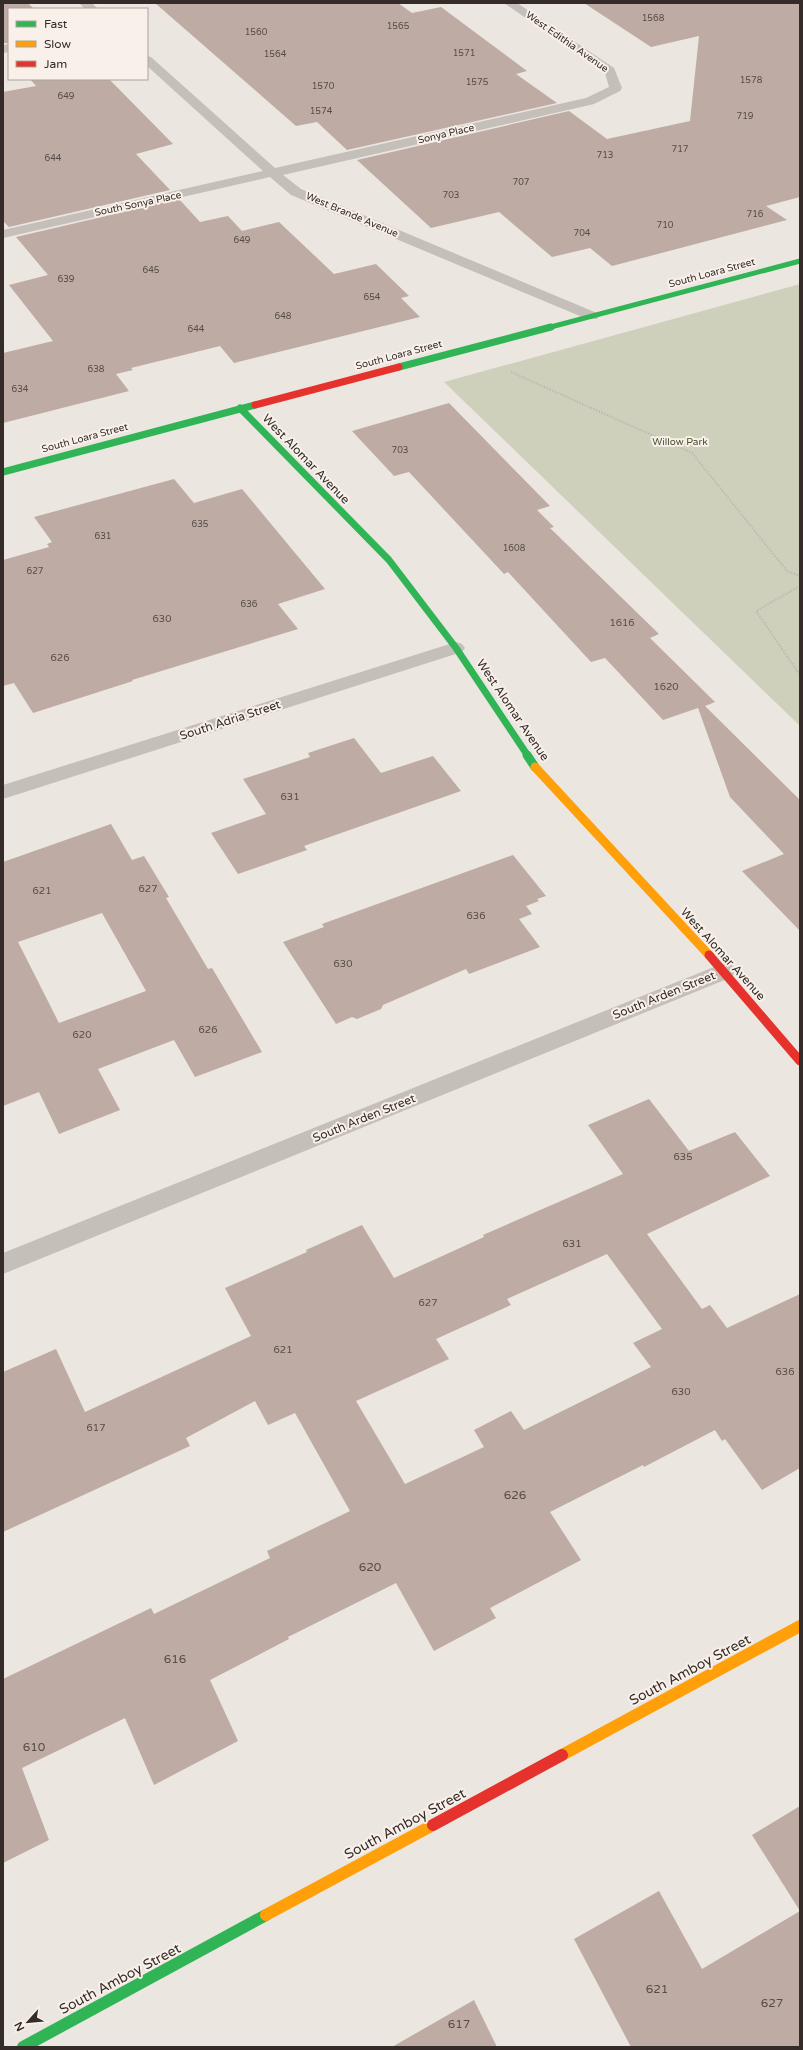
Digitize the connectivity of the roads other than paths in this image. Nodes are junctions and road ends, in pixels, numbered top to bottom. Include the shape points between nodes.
1 (510, 3) edge
2 (148, 61) edge
3 (616, 88) joint
4 (274, 174) junction
5 (3, 234) edge
6 (800, 261) edge
7 (592, 316) junction
8 (240, 408) junction
9 (3, 472) edge
10 (456, 648) junction
11 (3, 792) edge
12 (724, 971) junction
13 (800, 1061) edge
14 (3, 1264) edge
15 (800, 1626) edge
16 (23, 2047) edge

1 - 3 street, West Edithia Avenue via 610,71
2 - 4 street, West Brande Avenue
3 - 4 street, Sonya Place via 590,101
4 - 5 street, South Sonya Place
4 - 7 street, West Brande Avenue via 296,192
6 - 7 street, South Loara Street
7 - 8 street, South Loara Street
8 - 9 street, South Loara Street
8 - 10 street, West Alomar Avenue via 389,560
10 - 11 street, South Adria Street
10 - 12 street, West Alomar Avenue via 533,764
12 - 13 street, West Alomar Avenue
12 - 14 street, South Arden Street
15 - 16 street, South Amboy Street

